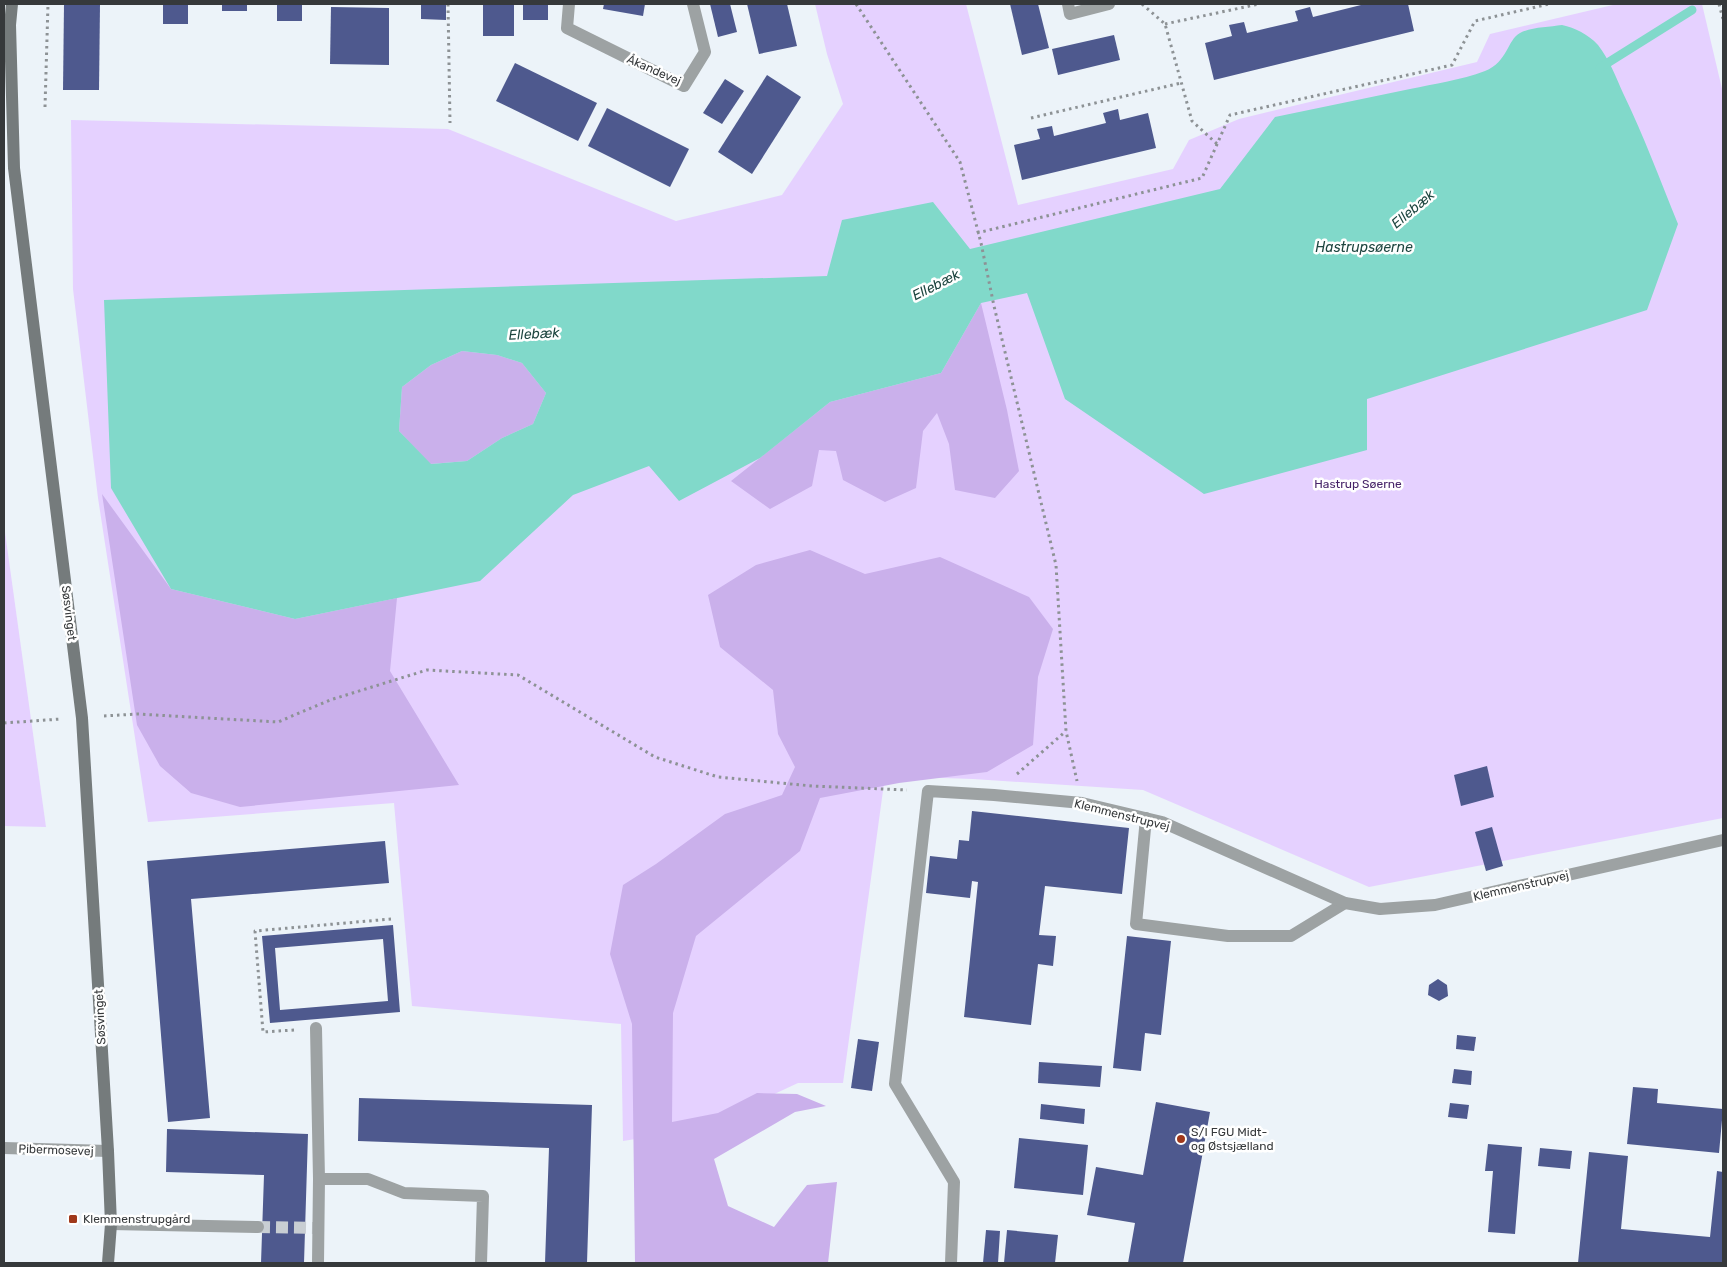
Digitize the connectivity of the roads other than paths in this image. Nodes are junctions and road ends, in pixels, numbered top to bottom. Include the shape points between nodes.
1 (12, 4) edge
2 (570, 4) edge
3 (693, 4) edge
4 (1068, 4) edge
5 (1109, 4) edge
6 (1146, 818) junction
7 (1723, 840) edge
8 (1345, 903) junction
9 (316, 1028) road end
10 (4, 1148) edge
11 (108, 1151) junction
12 (320, 1179) junction
13 (111, 1224) junction
14 (258, 1227) tunnel mouth
15 (108, 1263) edge
16 (318, 1263) edge
17 (481, 1263) edge
18 (951, 1263) edge

1 - 11 street, Søsvinget via 14,168 82,718
2 - 3 street, Åkandevej via 567,28 684,86 705,52
4 - 5 street via 1070,14
6 - 8 street, Klemmenstrupvej via 1162,822
6 - 8 street via 1136,924 1228,936 1291,936
6 - 18 street, Klemmenstrupvej via 1082,804 928,791 895,1084 954,1182
7 - 8 street, Klemmenstrupvej via 1435,905 1380,909
9 - 12 street
10 - 11 street, Pibermosevej
11 - 13 street, Søsvinget
12 - 16 street
12 - 17 street via 368,1179 404,1193 484,1196
13 - 14 street
13 - 15 street, Søsvinget

